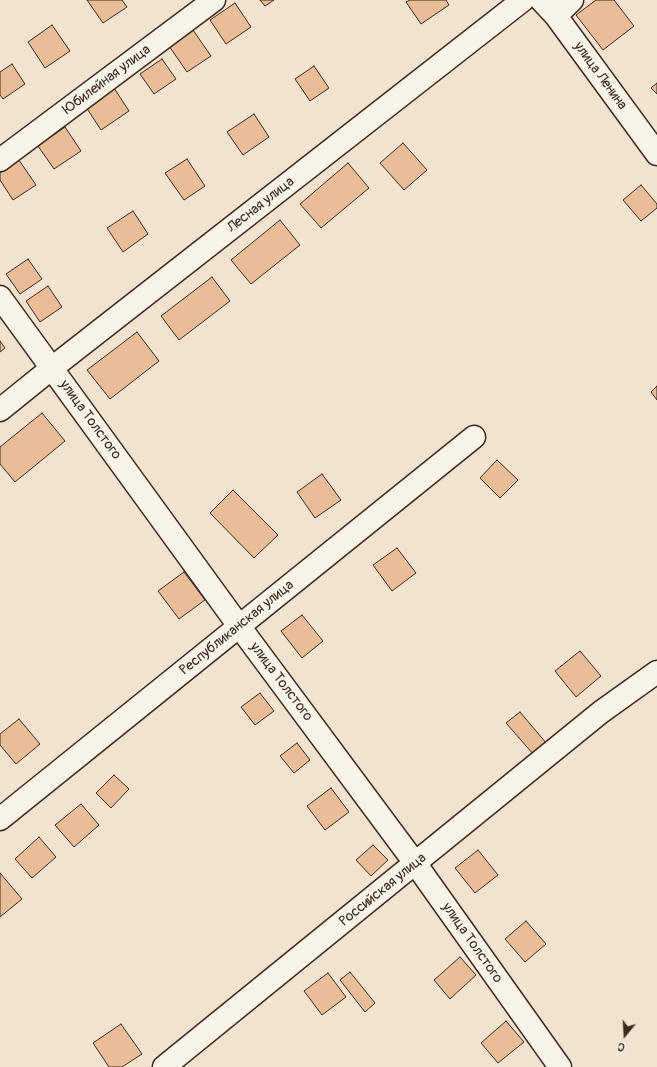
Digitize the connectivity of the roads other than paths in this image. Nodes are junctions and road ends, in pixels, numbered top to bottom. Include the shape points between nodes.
1 (214, 0) edge
2 (523, 0) edge
3 (542, 0) edge
4 (572, 0) edge
5 (556, 16) junction
6 (657, 154) edge
7 (0, 160) edge
8 (0, 297) edge
9 (52, 368) junction
10 (0, 410) edge
11 (474, 437) dead end
12 (239, 626) junction
13 (657, 672) edge
14 (0, 820) edge
15 (416, 863) junction
16 (164, 1067) edge
17 (560, 1067) edge

1 - 7 street, Юбилейная улица
2 - 9 street, Лесная улица
3 - 5 street, улица Ленина
4 - 5 street
5 - 6 street, улица Ленина
8 - 9 street, улица Толстого
9 - 10 street, Лесная улица
9 - 12 street, улица Толстого
11 - 12 street, Республиканская улица
12 - 14 street, Республиканская улица
12 - 15 street, улица Толстого
13 - 15 street, Российская улица via 601,712
15 - 16 street, Российская улица
15 - 17 street, улица Толстого

